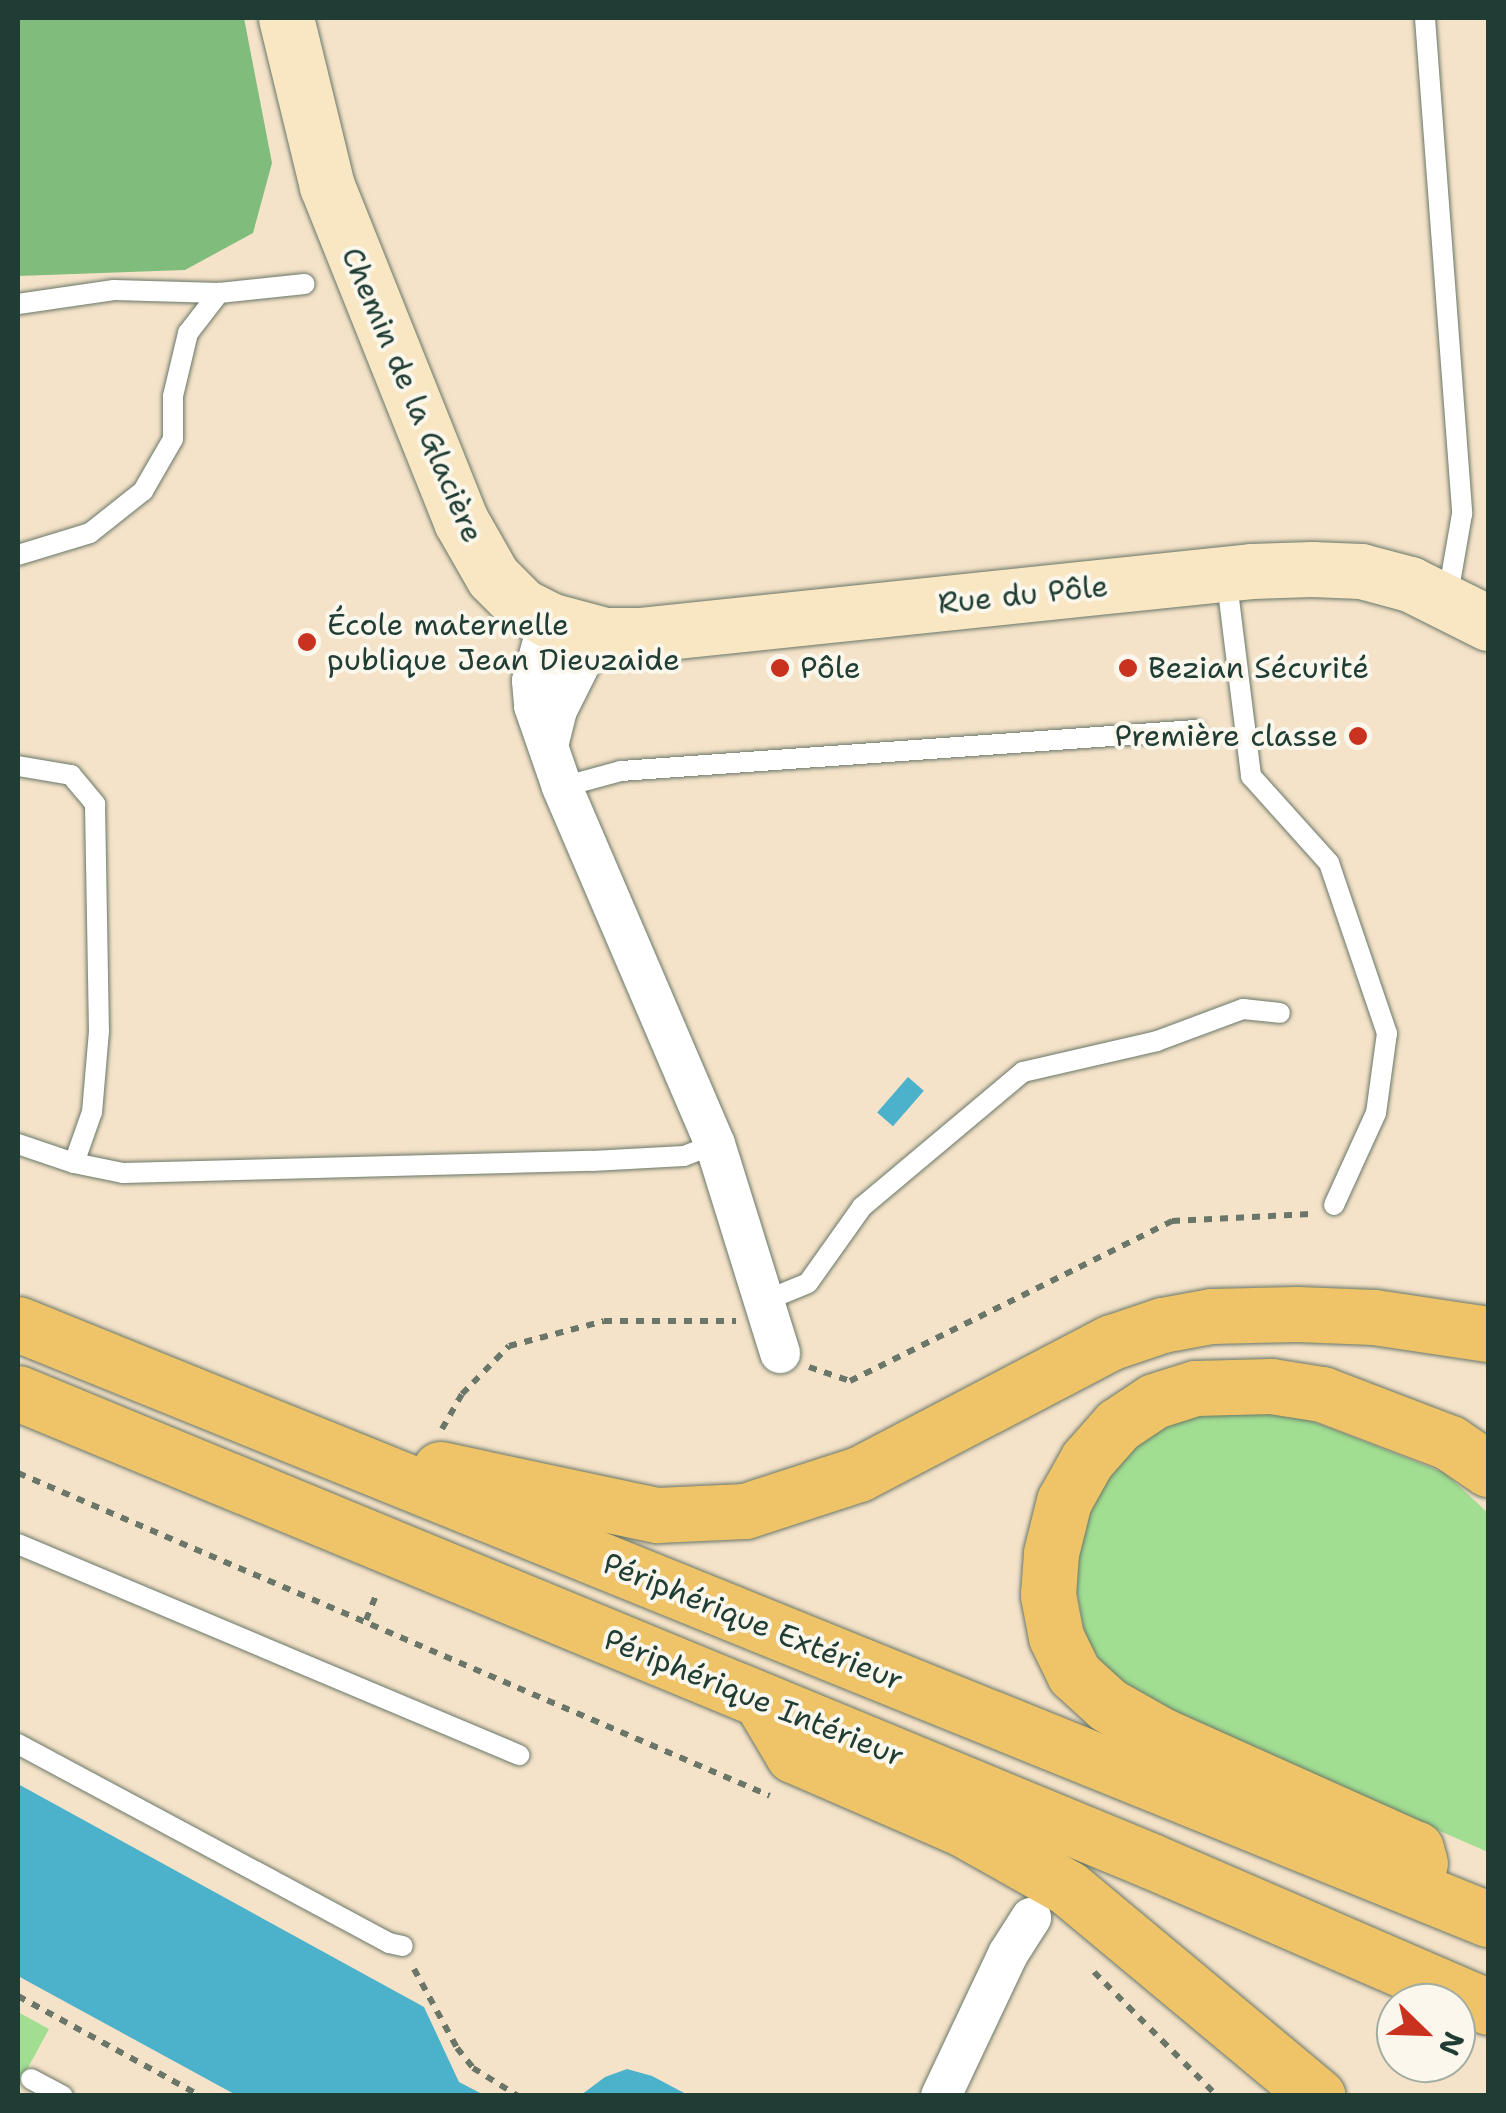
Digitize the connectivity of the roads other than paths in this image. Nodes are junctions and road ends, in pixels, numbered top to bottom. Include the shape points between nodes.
1 (286, 18) edge
2 (1425, 18) edge
3 (305, 284) dead end
4 (219, 293) junction
5 (18, 304) edge
6 (18, 555) edge
7 (1226, 573) junction
8 (1468, 612) edge
9 (570, 626) junction
10 (1196, 730) dead end
11 (18, 766) edge
12 (562, 787) junction
13 (1280, 1012) dead end
14 (18, 1144) edge
15 (715, 1144) junction
16 (74, 1163) junction
17 (1334, 1205) road end
18 (1488, 1296) edge
19 (767, 1300) junction
20 (18, 1324) edge
21 (1465, 1330) edge
22 (780, 1353) road end
23 (18, 1393) edge
24 (287, 1436) junction
25 (1488, 1469) edge
26 (18, 1544) edge
27 (761, 1700) junction
28 (18, 1744) edge
29 (518, 1755) dead end
30 (1431, 1894) junction
31 (1031, 1918) dead end
32 (1488, 1920) edge
33 (403, 1946) road end
34 (1488, 2007) edge
35 (31, 2079) dead end
36 (63, 2096) edge
37 (941, 2096) edge
38 (1318, 2096) edge

1 - 9 street, Chemin de la Glacière via 327,186 466,532 492,577 522,606
2 - 8 lane
3 - 4 lane
4 - 5 lane via 114,290
4 - 6 lane via 188,333 173,396 173,439 143,491 90,534
7 - 8 street, Rue du Pôle via 1361,572 1410,584
7 - 9 street, Rue du Pôle via 639,634
7 - 17 lane via 1251,776 1329,864 1387,1033 1376,1113
9 - 12 street via 584,656 549,742
10 - 12 lane via 621,771
11 - 16 lane via 71,775 95,804 99,1031 92,1112
12 - 15 street
13 - 19 lane via 1243,1009 1157,1040 1023,1072 862,1207 808,1284
14 - 16 lane
15 - 16 lane via 684,1156 592,1161 123,1173
15 - 19 street
18 - 21 highway
19 - 22 street
20 - 24 highway, Périphérique Extérieur
21 - 24 highway via 1297,1314 1211,1316 1162,1326 1112,1342 860,1474 745,1511 658,1515 617,1509
23 - 27 highway, Périphérique Intérieur
24 - 30 highway, Périphérique Extérieur
25 - 30 highway via 1450,1444 1322,1394 1271,1386 1195,1388 1154,1401 1118,1425 1087,1460 1064,1501 1051,1552 1048,1595 1056,1637 1074,1674 1108,1705 1161,1736 1416,1849
26 - 29 lane
27 - 34 highway, Périphérique Intérieur
27 - 38 highway via 792,1755 963,1828 1068,1888
28 - 33 lane via 388,1944
30 - 32 highway, Périphérique Extérieur
31 - 37 street
35 - 36 lane

